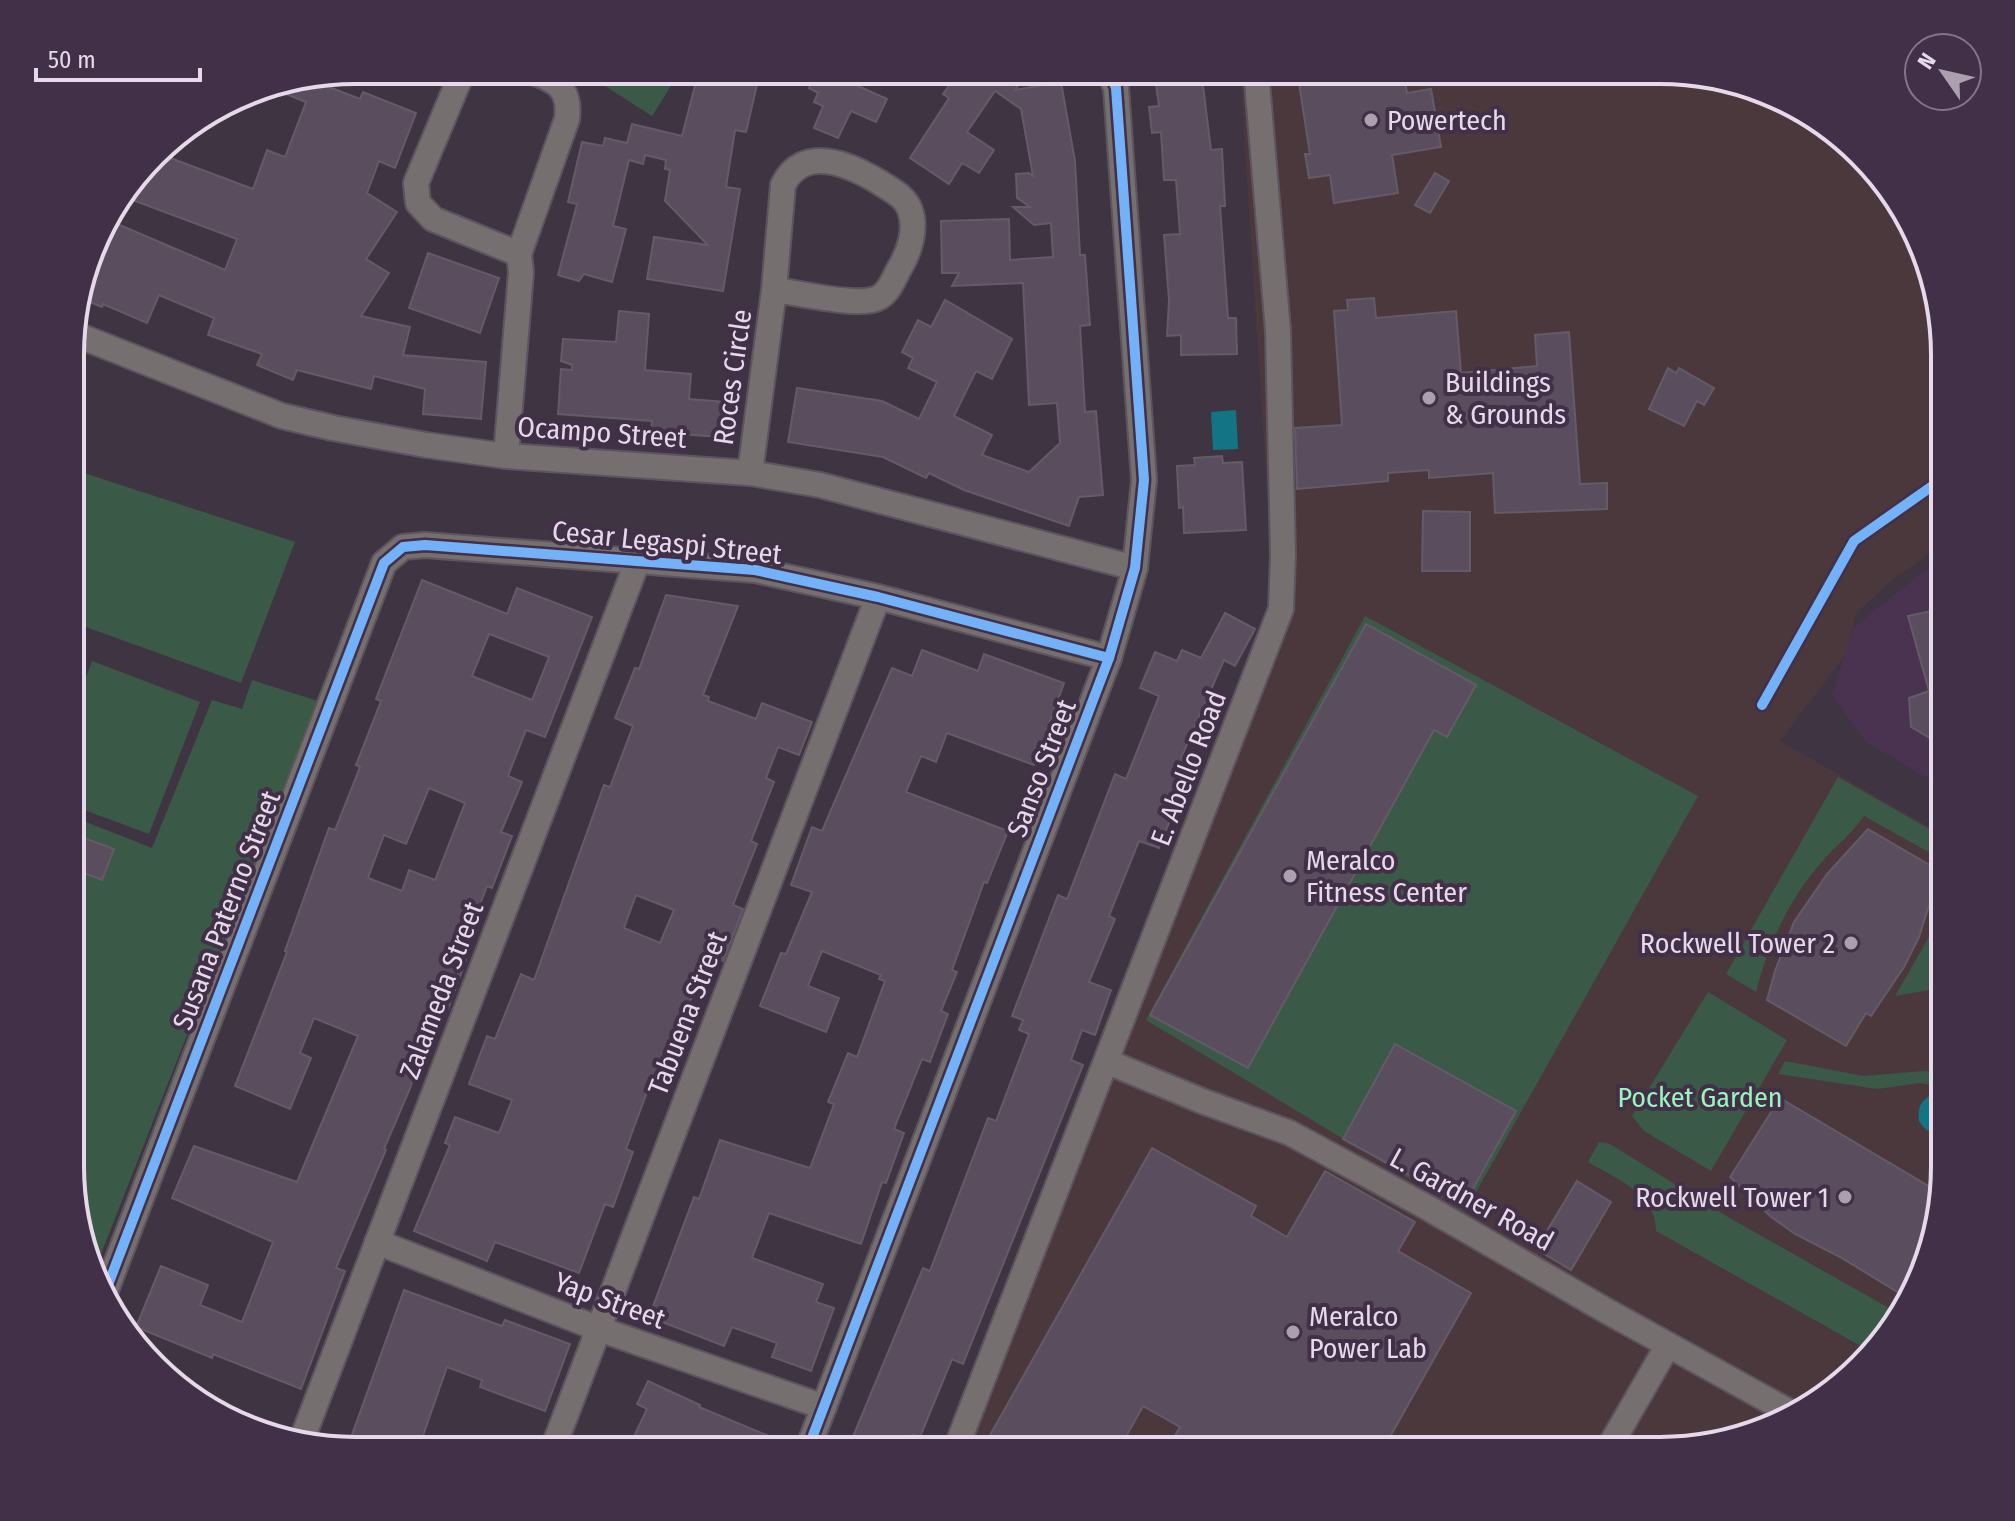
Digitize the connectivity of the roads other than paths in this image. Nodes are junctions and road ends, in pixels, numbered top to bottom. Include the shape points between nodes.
1 (457, 85) edge
2 (557, 85) edge
3 (1115, 85) edge
4 (1257, 85) edge
5 (519, 254) junction
6 (774, 290) junction
7 (85, 338) edge
8 (506, 456) junction
9 (750, 473) junction
10 (403, 547) joint
11 (638, 560) junction
12 (1135, 568) junction
13 (878, 597) junction
14 (1109, 658) junction
15 (1108, 1062) junction
16 (377, 1242) junction
17 (110, 1281) edge
18 (599, 1329) junction
19 (1668, 1345) junction
20 (824, 1407) junction
21 (1782, 1408) edge
22 (305, 1432) edge
23 (558, 1436) edge
24 (813, 1436) edge
25 (961, 1436) edge
26 (1615, 1437) edge

1 - 5 street via 416,183 418,203 433,219
2 - 5 street via 569,102 567,119
3 - 12 street, Sanso Street via 1144,480
4 - 15 street, E. Abello Road via 1278,331 1282,601
5 - 8 street
6 - 6 street, Roces Circle via 783,185 798,167 818,160 840,163 901,196 910,211 909,247 881,297 857,301
6 - 9 street, Roces Circle
7 - 8 street, Ocampo Street via 282,416
8 - 9 street, Ocampo Street
9 - 12 street, Ocampo Street via 820,485
10 - 11 street, Cesar Legaspi Street
10 - 17 street, Susana Paterno Street via 384,563
11 - 13 street, Cesar Legaspi Street via 755,570
11 - 16 street, Zalameda Street
12 - 14 street, Sanso Street
13 - 14 street, Cesar Legaspi Street
13 - 18 street, Tabuena Street
14 - 20 street, Sanso Street
15 - 19 street, L. Gardner Road via 1290,1133
15 - 25 street, E. Abello Road
16 - 18 street, Yap Street
16 - 22 street, Zalameda Street
18 - 20 street, Yap Street
18 - 23 street, Tabuena Street
19 - 21 street, L. Gardner Road
19 - 26 street
20 - 24 street, Sanso Street

